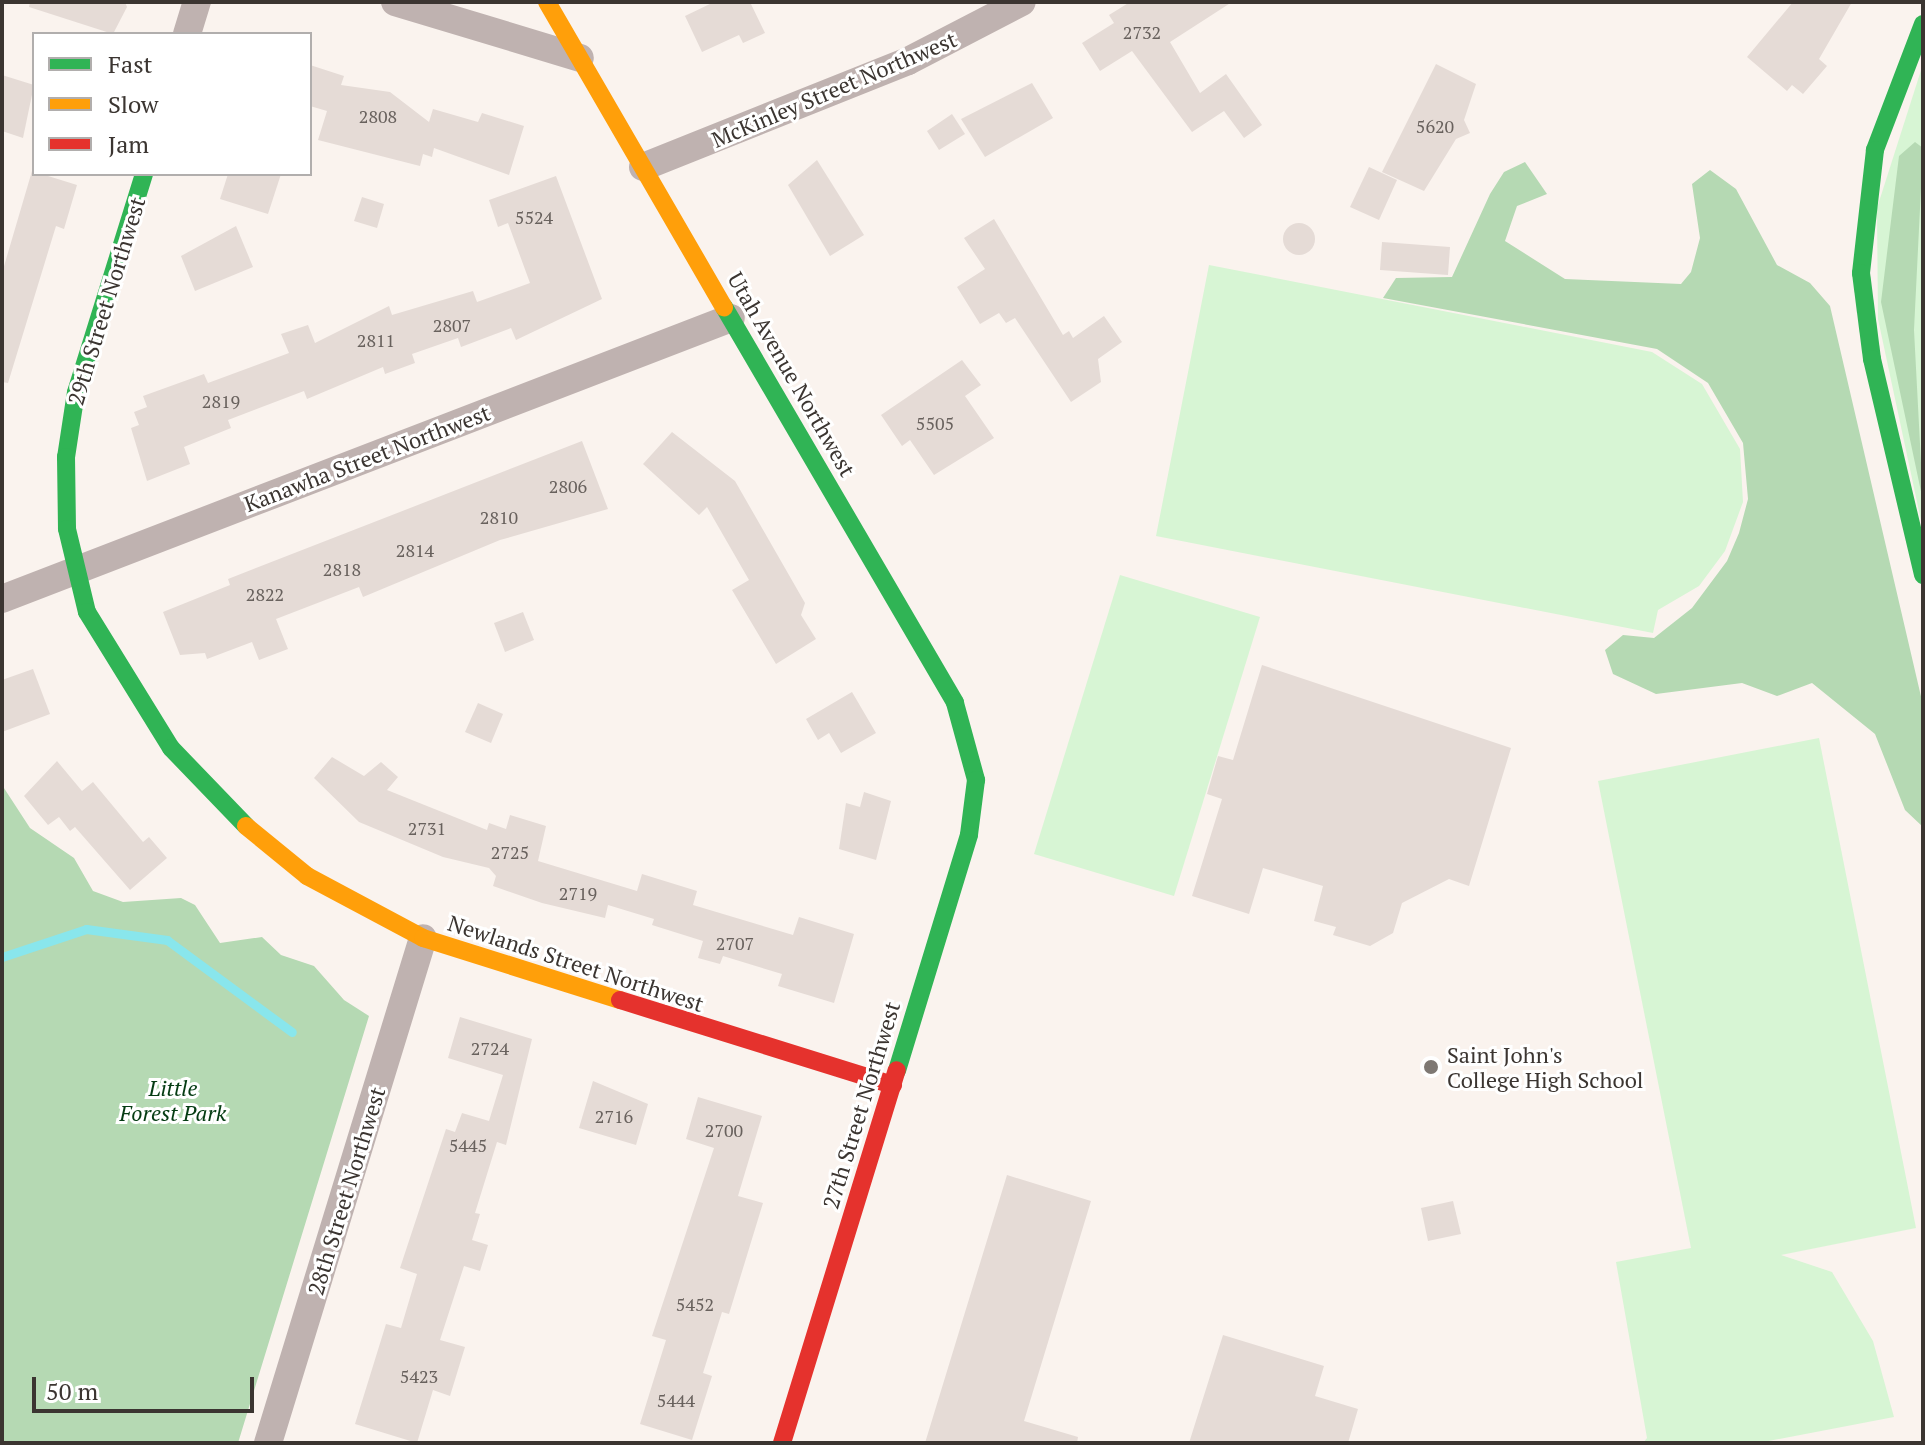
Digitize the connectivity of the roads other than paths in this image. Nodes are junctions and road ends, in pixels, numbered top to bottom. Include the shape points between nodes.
1 (197, 2) edge
2 (395, 2) edge
3 (547, 2) edge
4 (1022, 2) edge
5 (1923, 24) edge
6 (188, 32) edge
7 (580, 58) junction
8 (643, 167) junction
9 (143, 176) edge
10 (731, 318) junction
11 (73, 571) junction
12 (1923, 575) edge
13 (2, 599) edge
14 (976, 780) joint
15 (423, 938) junction
16 (893, 1085) junction
17 (268, 1443) edge
18 (782, 1443) edge

1 - 6 street
2 - 7 street
3 - 7 street, Utah Avenue Northwest
4 - 8 street, McKinley Street Northwest via 893,68
5 - 12 street via 1875,150 1861,273 1872,359
7 - 8 street, Utah Avenue Northwest
8 - 10 street, Utah Avenue Northwest
9 - 11 street, 29th Street Northwest via 69,427 65,492
10 - 11 street, Kanawha Street Northwest
10 - 14 street, Utah Avenue Northwest via 955,703
11 - 13 street, Kanawha Street Northwest
11 - 15 street, Newlands Street Northwest via 87,612 128,683 209,792 307,876
14 - 16 street, 27th Street Northwest via 969,835
15 - 16 street, Newlands Street Northwest
15 - 17 street, 28th Street Northwest
16 - 18 street, 27th Street Northwest

